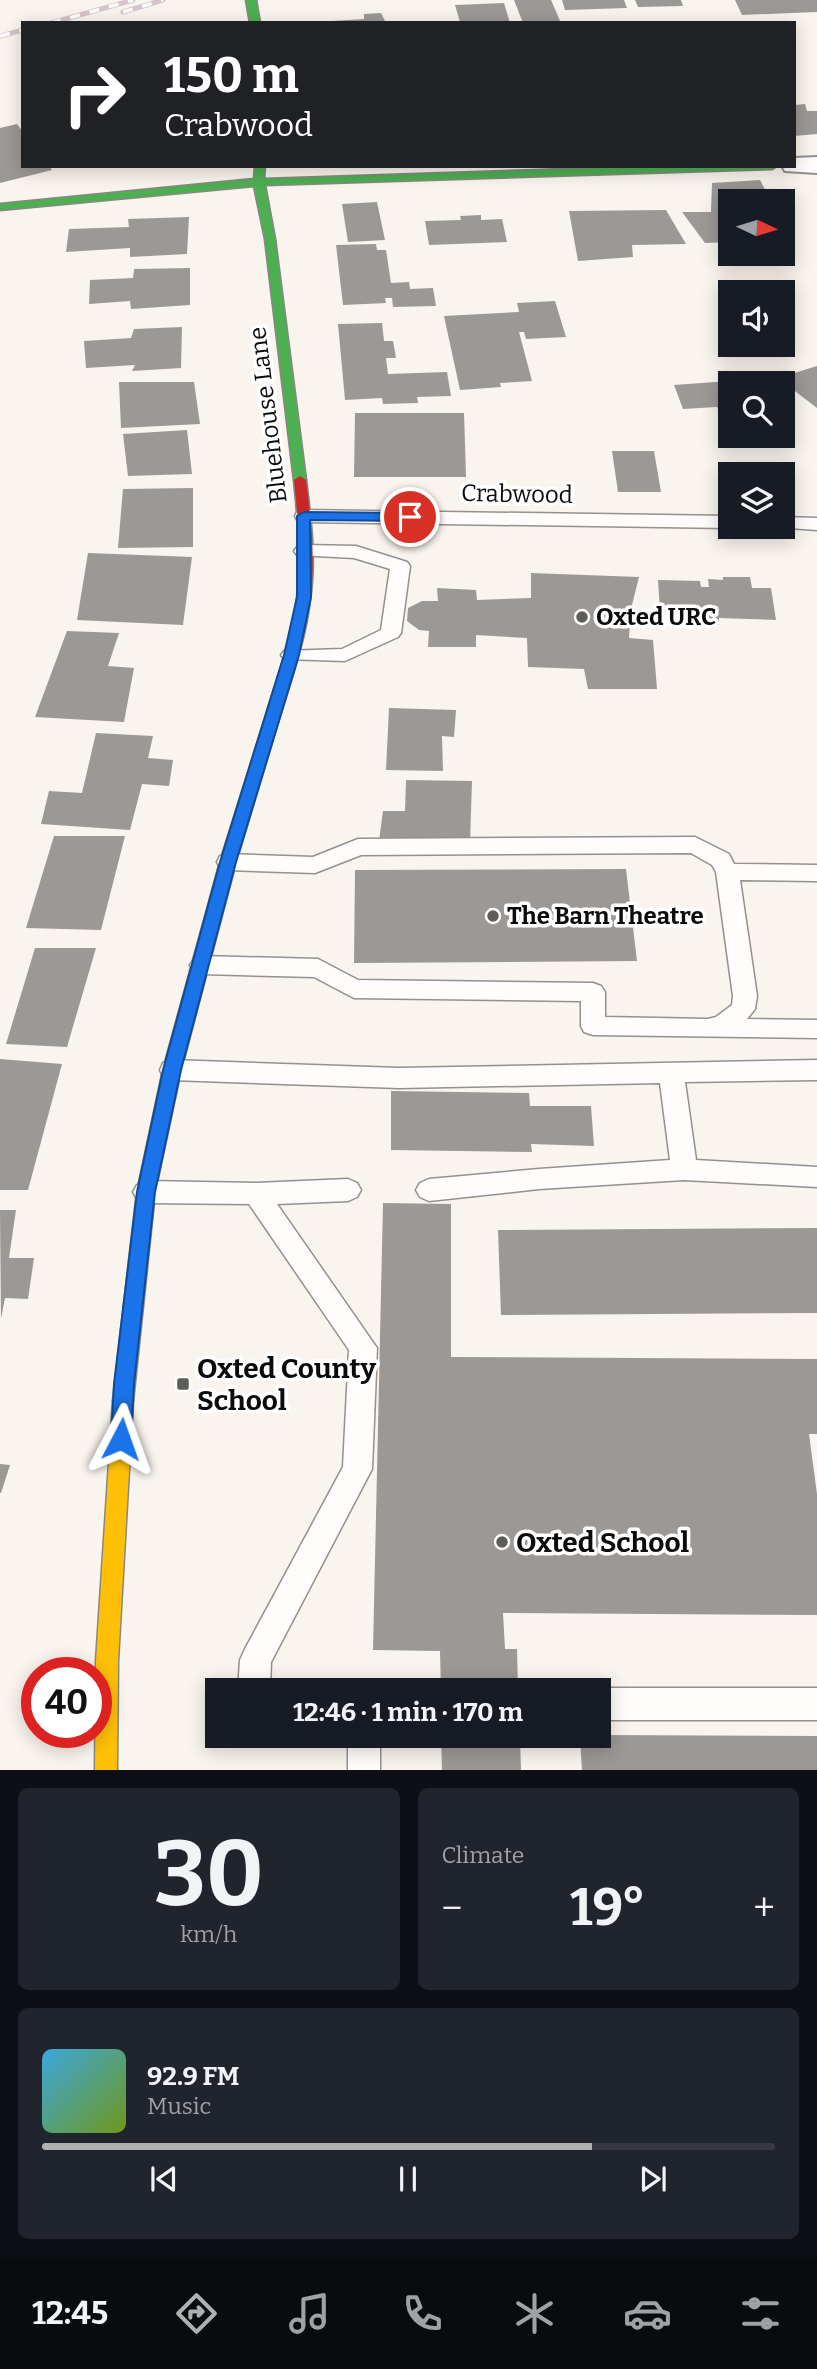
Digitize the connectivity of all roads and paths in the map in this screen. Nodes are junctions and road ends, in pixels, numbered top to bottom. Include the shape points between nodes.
1 (251, 0) edge
2 (255, 21) edge
3 (817, 165) edge
4 (796, 166) edge
5 (644, 168) edge
6 (259, 174) edge
7 (0, 207) edge
8 (304, 516) junction
9 (718, 522) edge
10 (795, 523) edge
11 (817, 524) edge
12 (303, 551) junction
13 (292, 655) junction
14 (228, 862) junction
15 (727, 873) junction
16 (817, 873) edge
17 (202, 965) junction
18 (708, 1028) junction
19 (817, 1029) edge
20 (172, 1070) junction
21 (817, 1070) edge
22 (672, 1075) junction
23 (684, 1170) junction
24 (817, 1177) edge
25 (429, 1190) dead end
26 (348, 1191) dead end
27 (146, 1192) junction
28 (256, 1194) junction
29 (255, 1678) edge
30 (611, 1704) edge
31 (817, 1704) edge
32 (365, 1748) edge
33 (106, 1770) edge
34 (364, 1770) edge

1 - 2 street
3 - 4 street
5 - 6 street
6 - 7 street
6 - 8 street, Bluehouse Lane
8 - 9 lane, Crabwood
8 - 12 street, Bluehouse Lane
10 - 11 lane
12 - 13 street, Bluehouse Lane via 304,597
12 - 13 lane via 356,552 400,566 391,632 345,655
13 - 14 street, Bluehouse Lane
14 - 15 lane via 315,865 358,847 695,845 721,859
14 - 17 street, Bluehouse Lane
15 - 16 lane
15 - 18 lane via 745,996 743,1009 724,1024
17 - 18 lane via 318,968 354,989 593,992 593,1027
17 - 20 street, Bluehouse Lane
18 - 19 lane
20 - 22 lane via 399,1078
20 - 27 street, Bluehouse Lane
21 - 22 lane
22 - 23 lane
23 - 24 lane
23 - 25 lane
26 - 28 lane
27 - 28 lane
27 - 33 street, Bluehouse Lane via 124,1384 107,1661
28 - 29 lane via 363,1348 357,1469 256,1660
30 - 31 lane
32 - 34 lane

